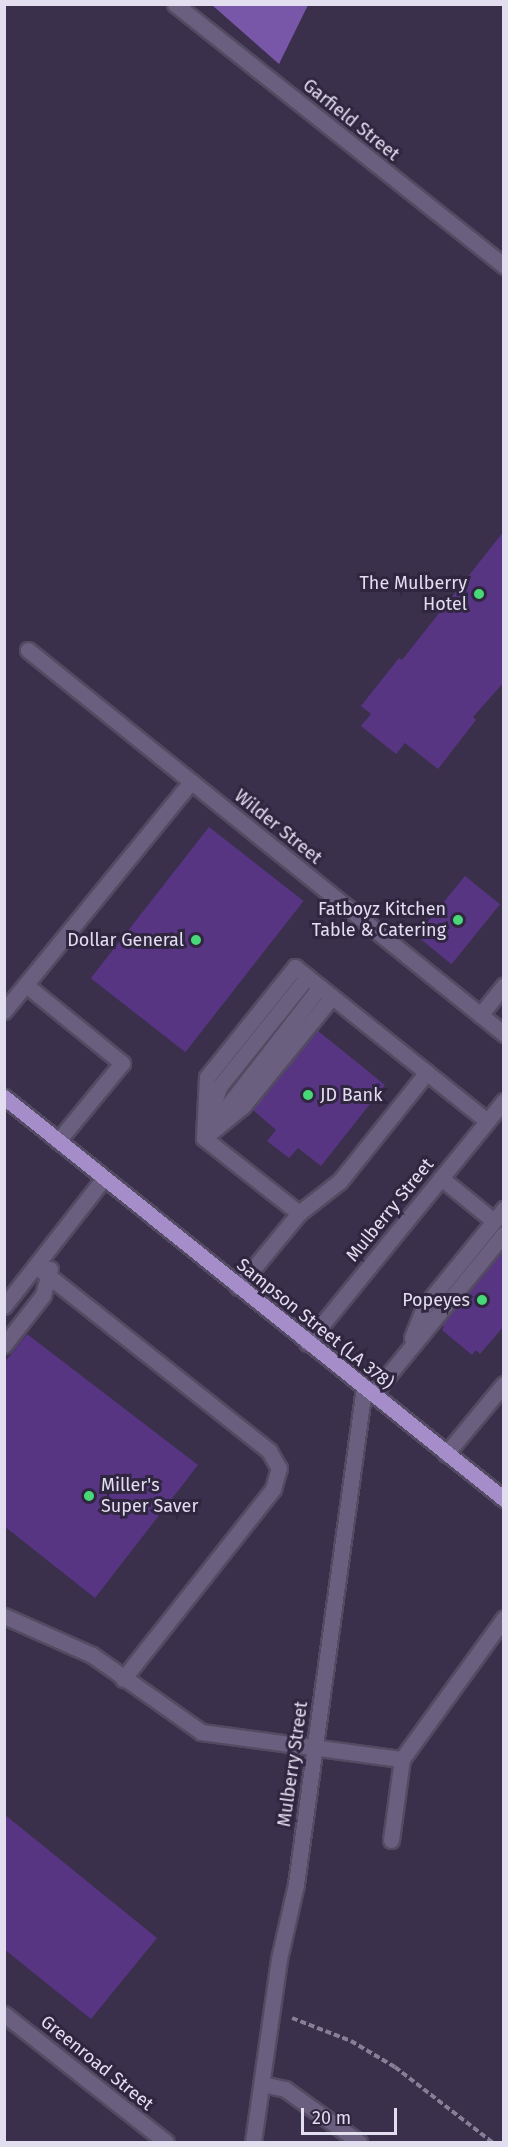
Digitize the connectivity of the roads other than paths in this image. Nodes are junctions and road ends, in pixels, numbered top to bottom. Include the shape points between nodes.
1 (175, 4) edge
2 (504, 266) edge
3 (28, 650) dead end
4 (191, 782) junction
5 (26, 985) junction
6 (504, 985) edge
7 (326, 992) junction
8 (4, 1011) edge
9 (480, 1015) junction
10 (504, 1034) edge
11 (427, 1072) junction
12 (4, 1097) edge
13 (504, 1101) edge
14 (487, 1121) junction
15 (204, 1138) junction
16 (58, 1141) junction
17 (104, 1178) junction
18 (441, 1178) junction
19 (299, 1213) junction
20 (499, 1215) edge
21 (504, 1234) edge
22 (57, 1238) junction
23 (36, 1266) junction
24 (50, 1277) junction
25 (238, 1287) junction
26 (4, 1306) edge
27 (307, 1343) junction
28 (4, 1345) edge
29 (406, 1354) junction
30 (504, 1384) edge
31 (368, 1392) junction
32 (447, 1454) junction
33 (504, 1499) edge
34 (4, 1616) edge
35 (504, 1618) edge
36 (123, 1679) junction
37 (315, 1749) junction
38 (402, 1759) junction
39 (391, 1840) dead end
40 (4, 2014) edge
41 (262, 2084) junction
42 (166, 2142) edge
43 (253, 2142) edge
44 (359, 2142) edge

1 - 2 street, Garfield Street
3 - 4 street, Wilder Street
4 - 5 street
4 - 9 street, Wilder Street
5 - 8 street
5 - 16 street via 122,1063
6 - 9 street
7 - 11 street
7 - 15 street via 243,1106
7 - 15 street via 296,967 207,1077
9 - 10 street, Wilder Street
11 - 14 street
11 - 19 street via 340,1181
12 - 16 main road, Sampson Street (LA 378)
13 - 14 street, Mulberry Street
14 - 18 street, Mulberry Street
15 - 19 street
16 - 17 main road, Sampson Street (LA 378)
17 - 22 street
17 - 25 main road, Sampson Street (LA 378)
18 - 20 street
18 - 27 street, Mulberry Street
19 - 25 street
20 - 29 street via 424,1307
21 - 29 street
22 - 23 street
22 - 24 street via 50,1259
23 - 24 street
23 - 26 street
24 - 28 street via 43,1295
24 - 36 street via 269,1451 279,1468 273,1489
25 - 27 main road, Sampson Street (LA 378)
27 - 31 main road, Sampson Street (LA 378)
29 - 31 street
30 - 32 street
31 - 32 main road, Sampson Street (LA 378)
31 - 37 street, Mulberry Street
32 - 33 main road, Sampson Street (LA 378)
34 - 36 street via 72,1645
35 - 38 street
36 - 37 street via 201,1732
37 - 38 street
37 - 41 street, Mulberry Street
38 - 39 street
40 - 42 street, Greenroad Street
41 - 43 street, Mulberry Street
41 - 44 street via 285,2089

